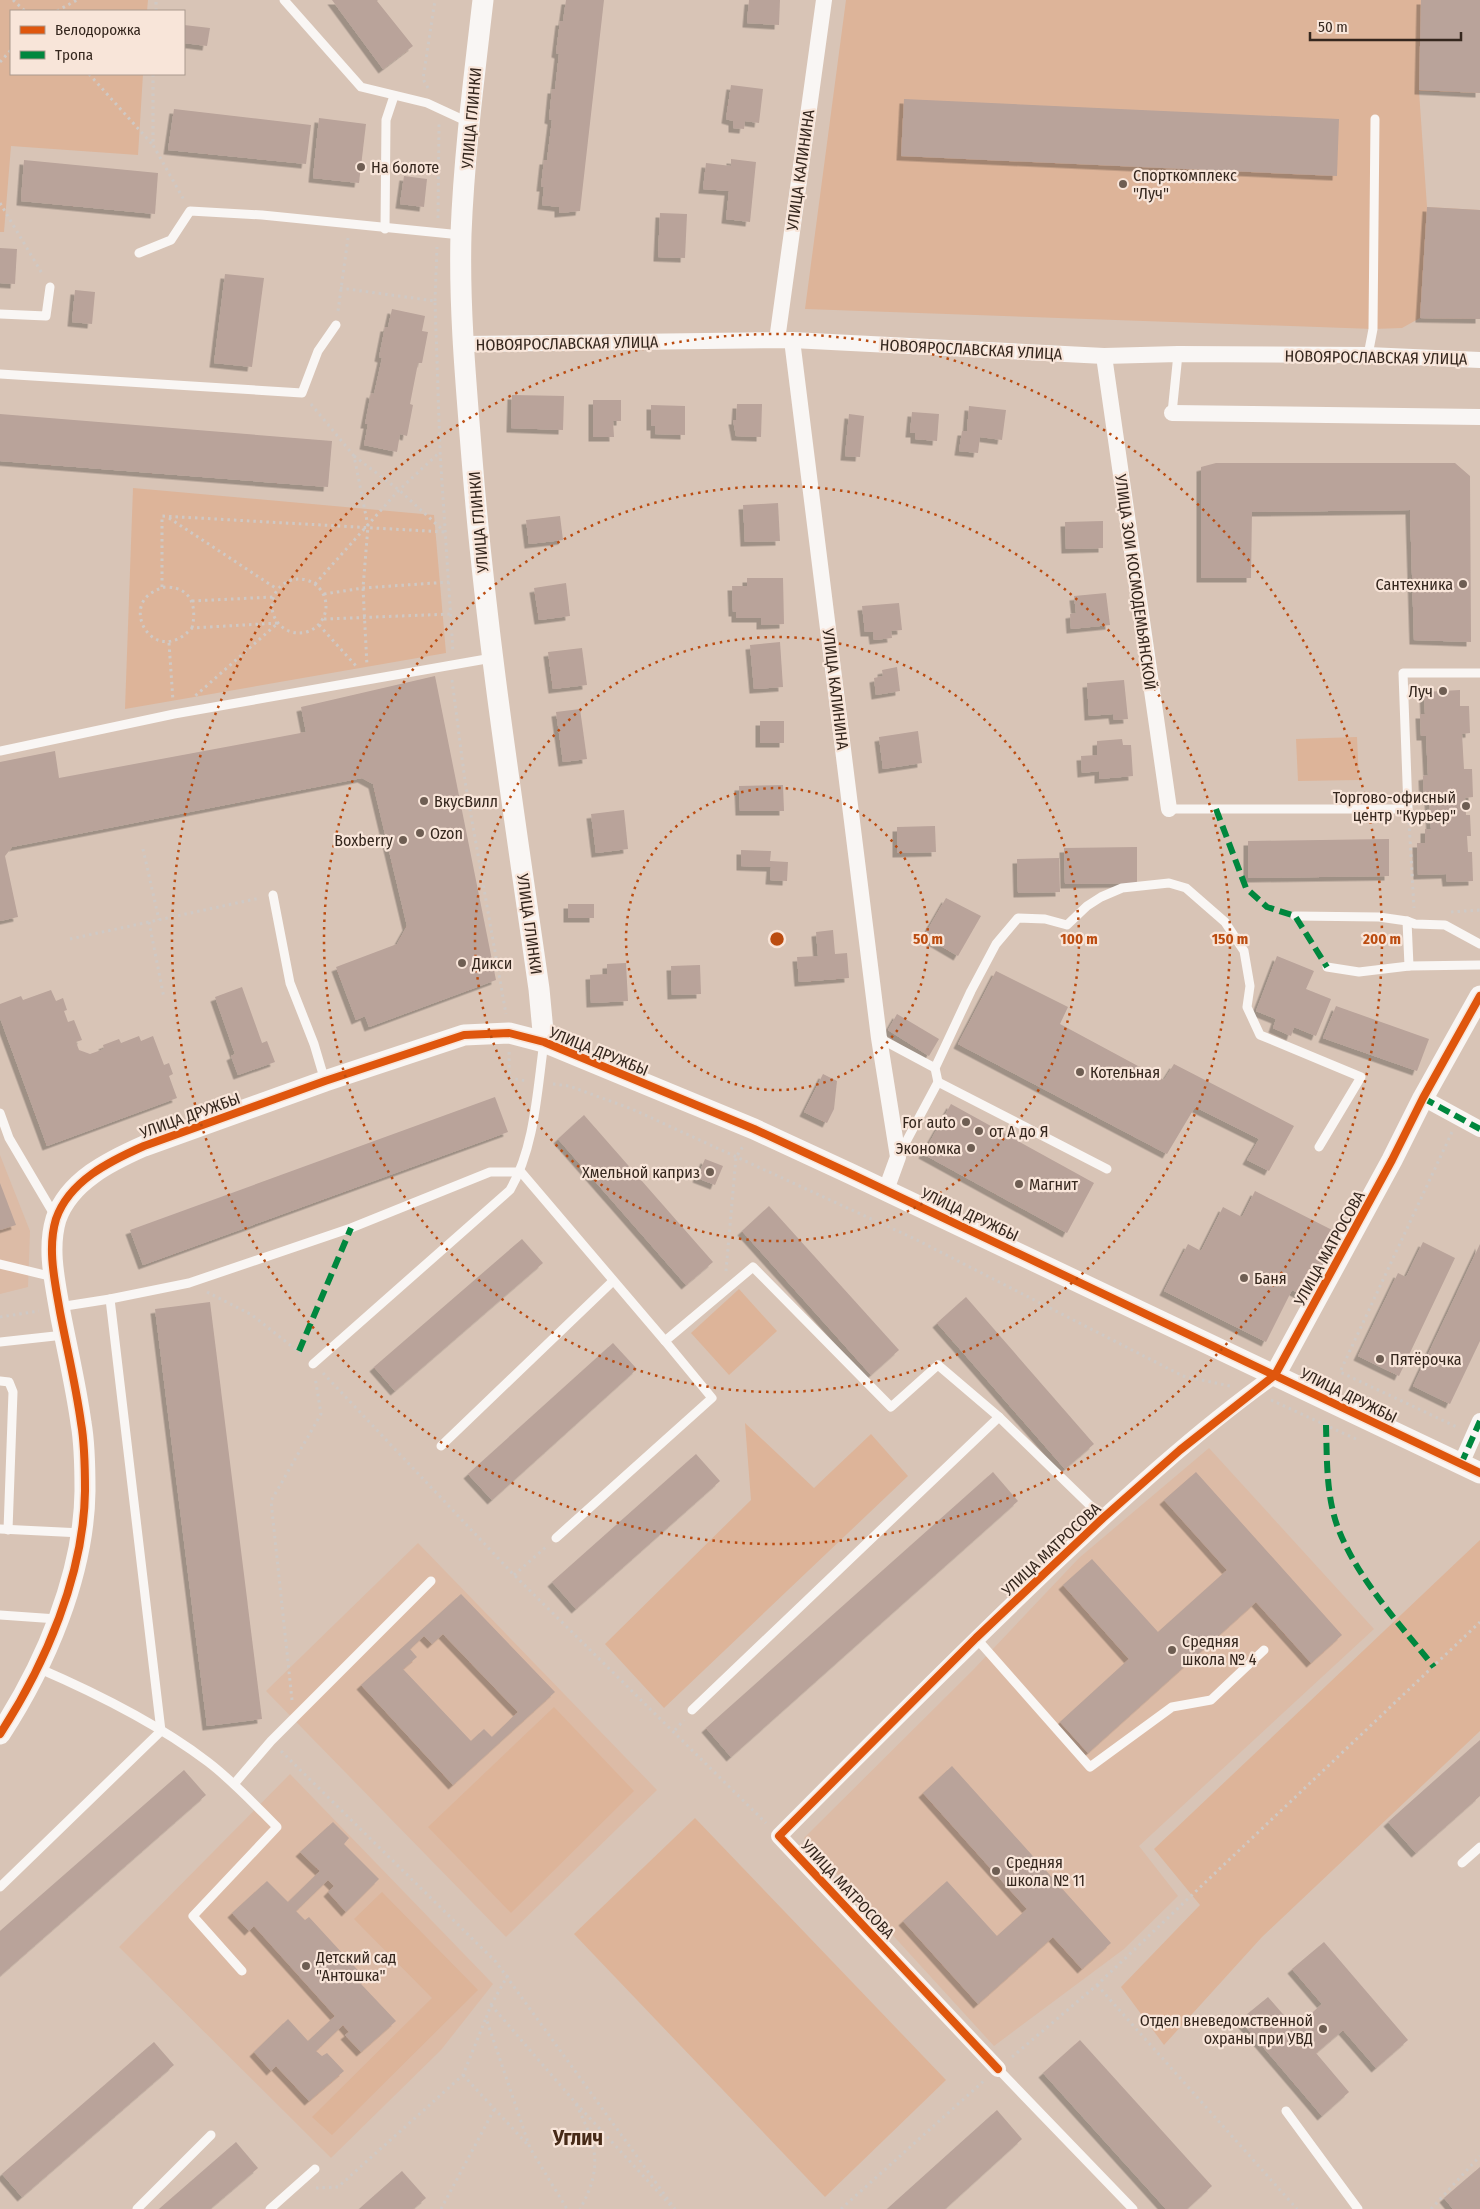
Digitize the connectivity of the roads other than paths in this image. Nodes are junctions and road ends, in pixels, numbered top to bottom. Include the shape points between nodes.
1 (284, 0) edge
2 (483, 0) edge
3 (824, 0) edge
4 (394, 96) junction
5 (1375, 120) dead end
6 (469, 123) junction
7 (385, 228) junction
8 (461, 235) junction
9 (138, 253) dead end
10 (50, 287) road end
11 (0, 314) edge
12 (336, 325) road end
13 (784, 340) junction
14 (462, 344) junction
15 (1178, 354) junction
16 (1368, 355) junction
17 (1104, 356) junction
18 (1480, 360) edge
19 (0, 374) edge
20 (1172, 413) joint
21 (1480, 417) edge
22 (492, 658) junction
23 (1480, 673) edge
24 (0, 751) edge
25 (1169, 809) joint
26 (273, 895) road end
27 (1295, 916) dead end
28 (1411, 922) junction
29 (1480, 944) edge
30 (1480, 965) edge
31 (1409, 966) junction
32 (1327, 967) dead end
33 (1480, 996) edge
34 (879, 1038) junction
35 (544, 1042) junction
36 (935, 1068) junction
37 (326, 1081) junction
38 (938, 1082) junction
39 (1423, 1098) junction
40 (0, 1113) edge
41 (1480, 1129) edge
42 (1319, 1147) dead end
43 (898, 1157) junction
44 (1108, 1170) dead end
45 (521, 1172) junction
46 (886, 1190) junction
47 (56, 1218) junction
48 (0, 1264) edge
49 (54, 1277) junction
50 (613, 1281) junction
51 (110, 1299) junction
52 (60, 1307) junction
53 (64, 1335) junction
54 (665, 1341) junction
55 (0, 1342) edge
56 (313, 1364) road end
57 (1275, 1375) junction
58 (0, 1382) edge
59 (999, 1417) junction
60 (1477, 1428) edge
61 (441, 1446) dead end
62 (1461, 1464) junction
63 (1480, 1473) edge
64 (1103, 1518) junction
65 (4, 1530) edge
66 (82, 1533) junction
67 (556, 1538) road end
68 (431, 1580) dead end
69 (0, 1615) edge
70 (60, 1619) junction
71 (976, 1638) junction
72 (1264, 1650) dead end
73 (38, 1668) junction
74 (692, 1710) dead end
75 (161, 1731) junction
76 (0, 1734) edge
77 (234, 1784) junction
78 (1480, 1847) edge
79 (1462, 1863) dead end
80 (0, 1887) edge
81 (242, 1971) dead end
82 (998, 2069) joint
83 (1286, 2111) dead end
84 (211, 2135) dead end
85 (315, 2169) dead end
86 (137, 2209) edge
87 (270, 2209) edge
88 (1133, 2209) edge
89 (1358, 2209) edge

1 - 4 lane via 361,87
2 - 6 street, УЛИЦА ГЛИНКИ
3 - 13 street, УЛИЦА КАЛИНИНА
4 - 6 lane via 427,103
4 - 7 lane via 386,120
5 - 16 lane via 1373,330
6 - 8 street, УЛИЦА ГЛИНКИ
7 - 8 lane
7 - 9 lane via 190,211 171,240
8 - 14 street, УЛИЦА ГЛИНКИ
10 - 11 lane via 46,316
12 - 19 lane via 318,351 302,393
13 - 14 street, НОВОЯРОСЛАВСКАЯ УЛИЦА
13 - 17 street, НОВОЯРОСЛАВСКАЯ УЛИЦА
13 - 34 street, УЛИЦА КАЛИНИНА
14 - 22 street, УЛИЦА ГЛИНКИ via 477,528
15 - 16 street, НОВОЯРОСЛАВСКАЯ УЛИЦА
15 - 17 street, НОВОЯРОСЛАВСКАЯ УЛИЦА
15 - 20 lane
16 - 18 street, НОВОЯРОСЛАВСКАЯ УЛИЦА
17 - 25 street, УЛИЦА ЗОИ КОСМОДЕМЬЯНСКОЙ
20 - 21 street
22 - 24 lane via 174,714
22 - 35 street, УЛИЦА ГЛИНКИ
23 - 25 lane via 1403,673 1408,809
26 - 37 lane via 290,983
27 - 28 lane via 1379,917
28 - 29 lane via 1445,925
28 - 31 lane
30 - 31 lane
31 - 32 lane via 1359,972
33 - 39 street, УЛИЦА МАТРОСОВА
34 - 36 lane
34 - 43 street, УЛИЦА КАЛИНИНА
35 - 37 street, УЛИЦА ДРУЖБЫ via 509,1033 464,1035
35 - 45 lane via 532,1127
35 - 46 street, УЛИЦА ДРУЖБЫ via 754,1130
36 - 38 lane
36 - 42 lane via 996,944 1018,918 1045,919 1066,925 1087,906 1115,891 1169,883 1186,888 1225,922 1244,951 1250,986 1247,1007 1260,1035 1361,1077
37 - 47 street, УЛИЦА ДРУЖБЫ via 116,1158 89,1175
38 - 43 lane
38 - 44 lane
39 - 41 street
39 - 57 street, УЛИЦА МАТРОСОВА via 1388,1169
40 - 47 lane via 9,1138
43 - 46 street
45 - 50 lane
45 - 51 lane via 490,1172 351,1228 189,1283
45 - 56 lane via 510,1190
46 - 57 street, УЛИЦА ДРУЖБЫ
47 - 49 street, УЛИЦА ДРУЖБЫ via 51,1256
48 - 49 lane
49 - 52 street, УЛИЦА ДРУЖБЫ
50 - 54 lane
50 - 61 lane
51 - 52 lane
51 - 75 lane
52 - 53 street, УЛИЦА ДРУЖБЫ
53 - 55 lane
53 - 66 street, УЛИЦА ДРУЖБЫ via 82,1425
54 - 59 lane via 753,1267 891,1407 938,1365
54 - 67 lane via 712,1398
57 - 62 street, УЛИЦА ДРУЖБЫ
57 - 64 street, УЛИЦА МАТРОСОВА via 1180,1450
58 - 65 lane via 9,1382 13,1392
59 - 64 lane
59 - 74 lane
60 - 62 street
62 - 63 street, УЛИЦА ДРУЖБЫ
64 - 71 street, УЛИЦА МАТРОСОВА
65 - 66 lane
66 - 70 street, УЛИЦА ДРУЖБЫ
68 - 77 lane via 271,1741
69 - 70 lane
70 - 73 street, УЛИЦА ДРУЖБЫ
71 - 72 lane via 1090,1767 1172,1707 1211,1700
71 - 82 street, УЛИЦА МАТРОСОВА via 779,1836
73 - 75 lane via 85,1688
73 - 76 street, УЛИЦА ДРУЖБЫ
75 - 77 lane
75 - 80 lane
77 - 81 lane via 277,1827 193,1916
78 - 79 lane
82 - 88 lane
83 - 89 lane
84 - 86 lane
85 - 87 lane

